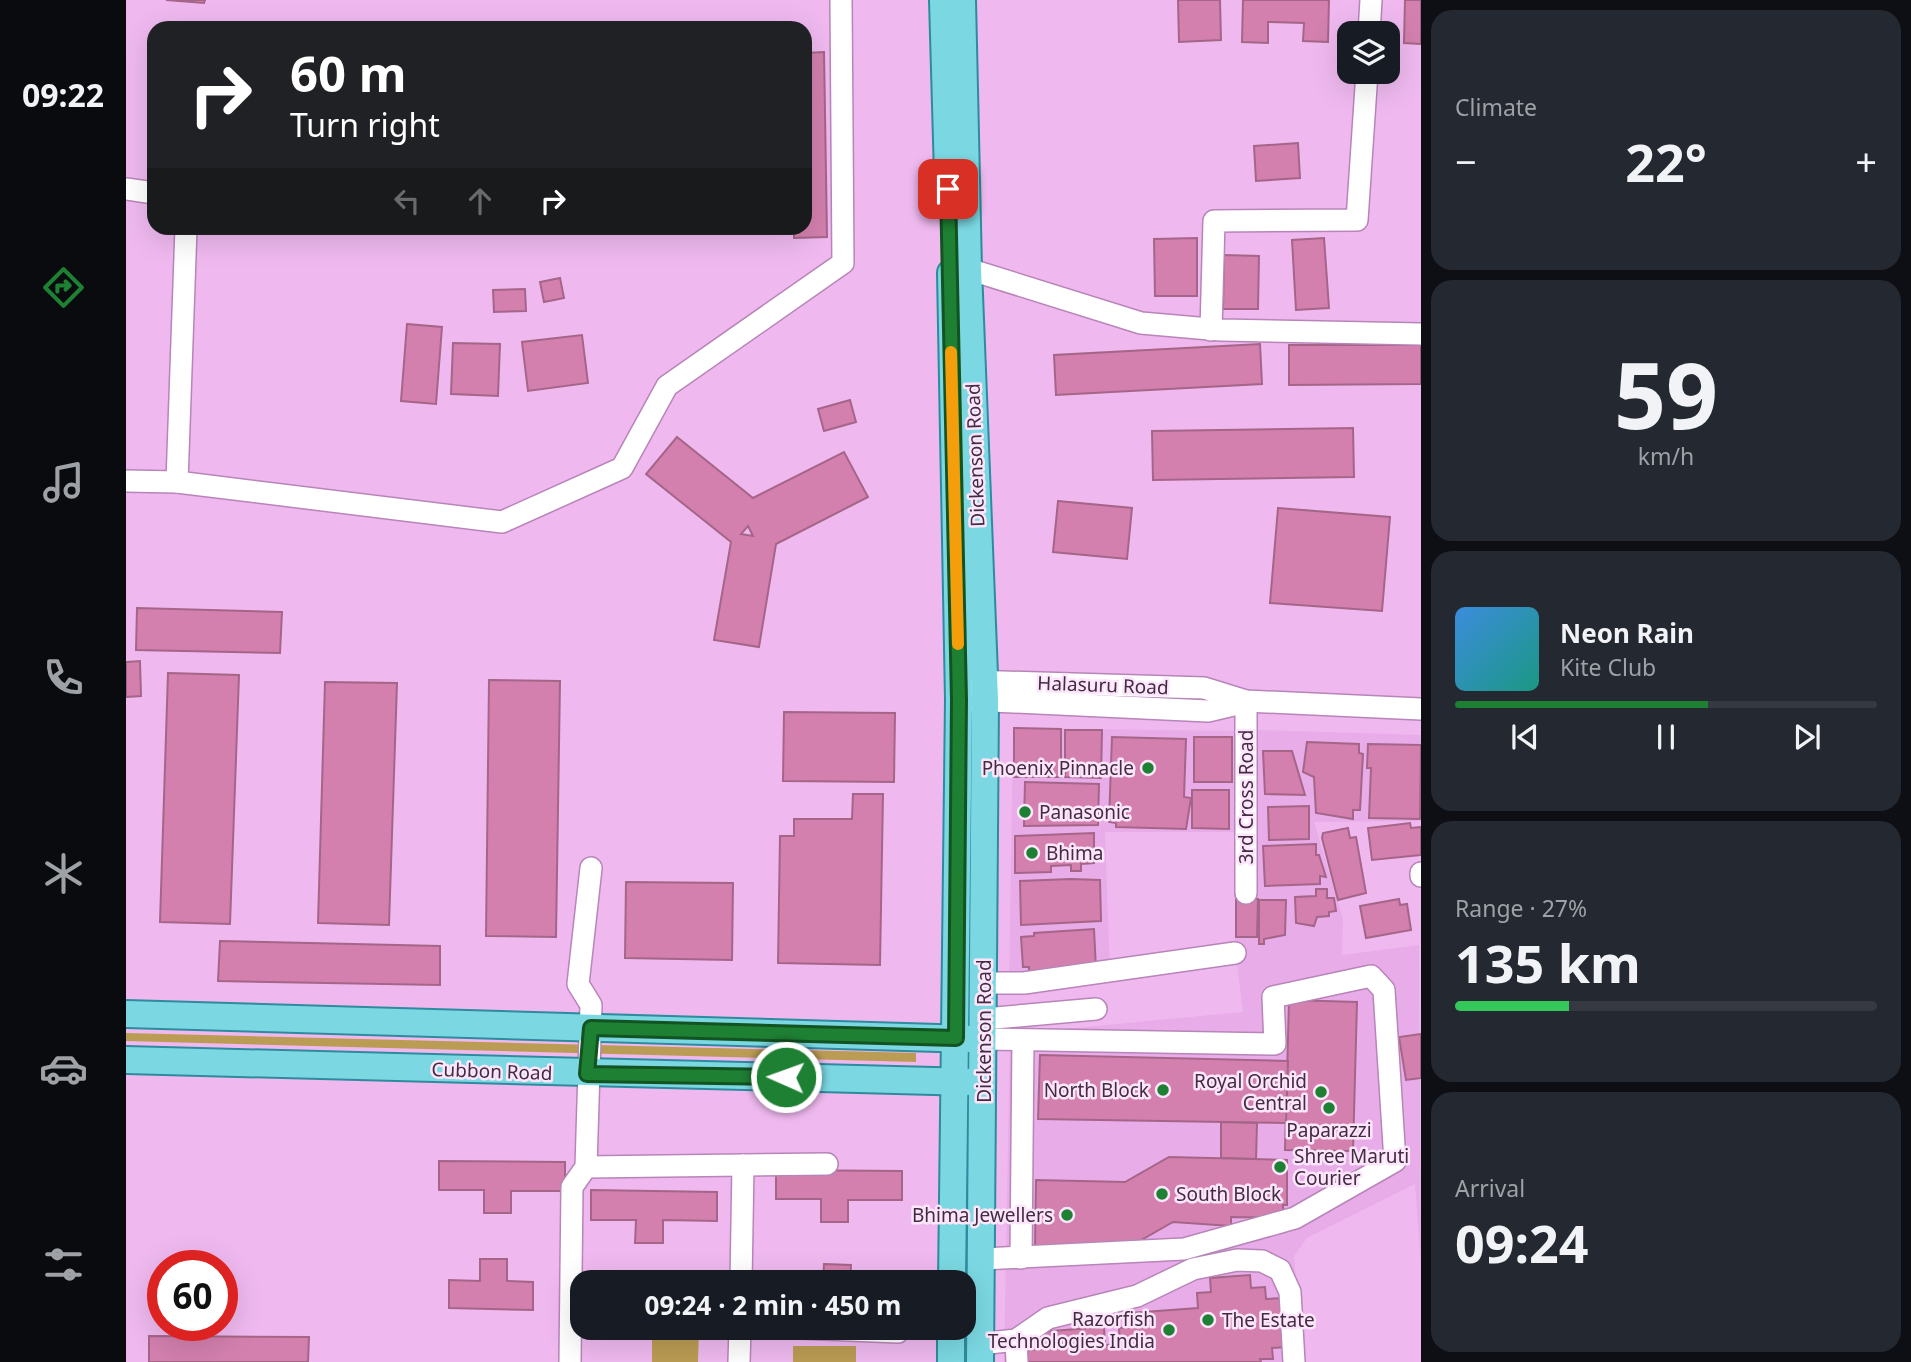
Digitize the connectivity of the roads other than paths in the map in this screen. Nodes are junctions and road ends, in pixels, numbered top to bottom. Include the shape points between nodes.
1 (841, 0) edge
2 (943, 0) edge
3 (962, 0) edge
4 (1371, 0) edge
5 (1370, 21) edge
6 (1366, 84) edge
7 (126, 189) edge
8 (147, 192) edge
9 (186, 235) edge
10 (968, 269) junction
11 (1211, 330) junction
12 (1421, 334) edge
13 (126, 481) edge
14 (177, 482) junction
15 (971, 690) junction
16 (1246, 701) junction
17 (1421, 709) edge
18 (591, 869) dead end
19 (1246, 893) dead end
20 (1235, 953) dead end
21 (984, 983) junction
22 (1096, 1009) dead end
23 (126, 1014) edge
24 (591, 1028) junction
25 (984, 1029) junction
26 (956, 1038) junction
27 (1023, 1040) junction
28 (126, 1060) edge
29 (587, 1074) junction
30 (955, 1082) junction
31 (985, 1082) junction
32 (827, 1164) dead end
33 (743, 1165) junction
34 (586, 1167) junction
35 (1021, 1258) junction
36 (983, 1259) junction
37 (740, 1270) edge
38 (952, 1270) edge
39 (740, 1340) edge
40 (951, 1340) edge
41 (995, 1347) edge
42 (570, 1362) edge
43 (739, 1362) edge
44 (951, 1362) edge
45 (1017, 1362) edge
46 (1294, 1362) edge

1 - 14 street via 843,263 667,386 622,468 502,523
2 - 15 main road, Dickenson Road
3 - 10 main road, Dickenson Road
4 - 5 street
6 - 11 street via 1357,220 1214,221
7 - 8 street
9 - 14 street
10 - 11 street via 1141,323
10 - 15 main road, Dickenson Road
11 - 12 street
13 - 14 street
15 - 16 street, Halasuru Road via 1208,711
15 - 21 main road, Dickenson Road
15 - 26 main road, Dickenson Road
16 - 17 street, Halasuru Road
16 - 19 street, 3rd Cross Road
18 - 24 street via 578,984 592,1005
20 - 21 street via 1024,984
21 - 25 main road, Dickenson Road
22 - 25 street
23 - 24 main road
24 - 26 main road
24 - 29 street
25 - 26 main road
25 - 27 street
25 - 31 main road, Dickenson Road
26 - 30 main road, Dickenson Road
27 - 35 street
27 - 35 street via 1275,1044 1273,997 1371,976 1384,990 1395,1161 1295,1218 1184,1250
28 - 29 main road, Cubbon Road
29 - 30 main road, Cubbon Road
29 - 34 street
30 - 31 main road, Cubbon Road
30 - 38 main road, Dickenson Road
31 - 36 main road, Dickenson Road
32 - 33 street
33 - 34 street
33 - 37 street
34 - 42 street via 572,1187
35 - 36 street
36 - 41 main road, Dickenson Road
39 - 43 street
40 - 44 main road
41 - 45 street
41 - 46 street via 1048,1318 1137,1296 1194,1269 1237,1260 1262,1261 1280,1270 1290,1292

